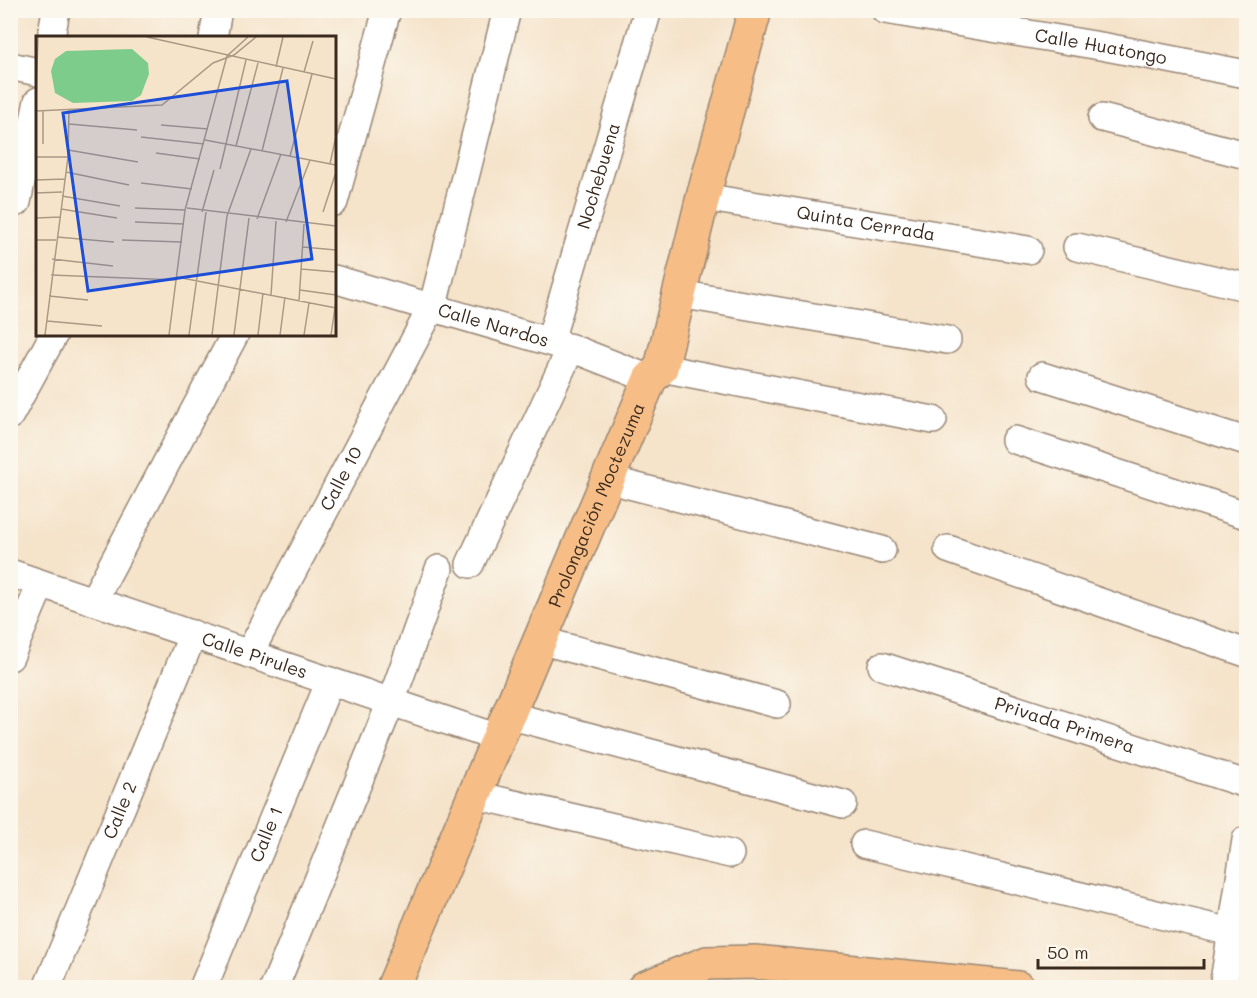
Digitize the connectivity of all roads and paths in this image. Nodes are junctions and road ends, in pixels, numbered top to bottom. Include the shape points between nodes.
1 (56, 10) edge
2 (218, 10) edge
3 (387, 10) edge
4 (507, 10) edge
5 (648, 10) edge
6 (755, 10) edge
7 (885, 10) edge
8 (51, 36) edge
9 (213, 36) edge
10 (10, 66) edge
11 (36, 72) edge
12 (1246, 74) edge
13 (36, 114) edge
14 (1102, 118) dead end
15 (1246, 155) edge
16 (336, 195) edge
17 (704, 197) junction
18 (22, 203) edge
19 (1077, 247) dead end
20 (1028, 250) dead end
21 (336, 280) edge
22 (1246, 287) edge
23 (680, 294) junction
24 (433, 305) junction
25 (53, 336) edge
26 (234, 336) edge
27 (947, 340) dead end
28 (561, 344) junction
29 (656, 374) junction
30 (1042, 376) dead end
31 (10, 415) edge
32 (933, 420) dead end
33 (1015, 440) dead end
34 (1246, 441) edge
35 (606, 479) junction
36 (1246, 515) edge
37 (948, 549) dead end
38 (882, 550) dead end
39 (470, 564) dead end
40 (439, 569) dead end
41 (10, 573) edge
42 (41, 584) junction
43 (93, 601) junction
44 (193, 634) junction
45 (539, 640) junction
46 (1246, 653) edge
47 (249, 654) junction
48 (10, 657) edge
49 (882, 666) dead end
50 (330, 681) junction
51 (392, 702) junction
52 (777, 704) dead end
53 (503, 727) junction
54 (1246, 784) edge
55 (475, 795) junction
56 (843, 804) dead end
57 (1246, 840) edge
58 (864, 844) dead end
59 (730, 854) dead end
60 (1231, 932) junction
61 (47, 987) edge
62 (202, 987) edge
63 (274, 987) edge
64 (393, 987) edge
65 (645, 987) edge
66 (1018, 987) edge
67 (1222, 987) edge

1 - 8 street
2 - 9 street
3 - 16 street
4 - 24 street, Calle 10
5 - 28 street, Nochebuena
6 - 17 main road, Prolongación Moctezuma
7 - 12 street, Calle Huatongo
10 - 11 street
13 - 18 street
14 - 15 street
17 - 20 street, Quinta Cerrada
17 - 23 main road, Prolongación Moctezuma
19 - 22 street
21 - 24 street, Calle Nardos
23 - 27 street
23 - 29 main road, Prolongación Moctezuma
24 - 28 street, Calle Nardos
24 - 47 street, Calle 10
25 - 31 street
26 - 43 street
28 - 29 street, Calle Nardos
28 - 39 street, Nochebuena
29 - 32 street, Calle Nardos
29 - 35 main road, Prolongación Moctezuma
30 - 34 street
33 - 36 street
35 - 38 street
35 - 45 main road, Prolongación Moctezuma
37 - 46 street
40 - 51 street
41 - 42 street, Calle Pirules
42 - 43 street, Calle Pirules
42 - 48 street
43 - 44 street, Calle Pirules
44 - 47 street, Calle Pirules
44 - 61 street, Calle 2
45 - 52 street
45 - 53 main road, Prolongación Moctezuma
47 - 50 street, Calle Pirules
49 - 54 street, Privada Primera
50 - 51 street, Calle Pirules
50 - 62 street, Calle 1
51 - 53 street, Calle Pirules
51 - 63 street
53 - 55 main road, Prolongación Moctezuma
53 - 56 street, Calle Pirules
55 - 59 street
55 - 64 main road, Prolongación Moctezuma
57 - 60 street
58 - 60 street
60 - 67 street
65 - 66 main road via 707,963 755,962

